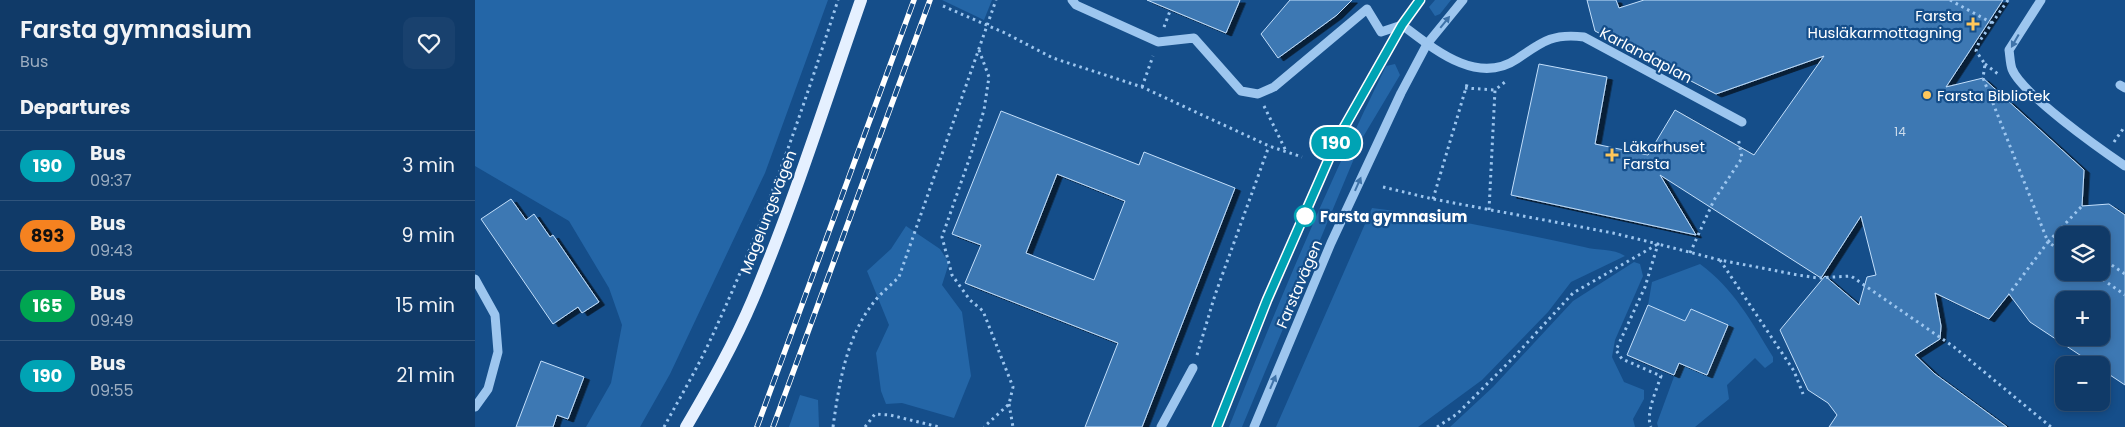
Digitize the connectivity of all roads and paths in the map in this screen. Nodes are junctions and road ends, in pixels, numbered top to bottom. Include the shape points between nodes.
1 (838, 0) edge
2 (861, 0) edge
3 (996, 0) edge
4 (1072, 0) edge
5 (1420, 0) edge
6 (1463, 0) edge
7 (1950, 0) edge
8 (2009, 0) edge
9 (2041, 0) edge
10 (943, 6) dead end
11 (1992, 23) junction
12 (1402, 25) junction
13 (985, 26) junction
14 (1427, 44) junction
15 (979, 49) junction
16 (1472, 68) junction
17 (1509, 79) dead end
18 (1465, 88) junction
19 (1495, 90) junction
20 (1258, 94) junction
21 (1742, 122) dead end
22 (1737, 131) dead end
23 (1269, 146) junction
24 (1286, 151) junction
25 (1302, 156) dead end
26 (2125, 166) edge
27 (1383, 186) dead end
28 (1433, 199) junction
29 (2082, 206) dead end
30 (1489, 210) junction
31 (2048, 242) junction
32 (1657, 244) junction
33 (2055, 247) edge
34 (1690, 252) junction
35 (1720, 260) junction
36 (2110, 264) edge
37 (2125, 274) edge
38 (475, 279) edge
39 (2105, 281) edge
40 (2009, 294) dead end
41 (2125, 295) edge
42 (1193, 368) joint
43 (1803, 394) dead end
44 (1009, 404) junction
45 (475, 407) edge
46 (664, 427) edge
47 (686, 427) edge
48 (833, 427) edge
49 (865, 427) edge
50 (939, 427) edge
51 (984, 427) edge
52 (1013, 427) edge
53 (1161, 427) edge
54 (1217, 427) edge
55 (1254, 427) edge
56 (1437, 427) edge
57 (1651, 427) edge
58 (2051, 427) edge

1 - 46 path via 802,111 743,268 706,349
2 - 47 main road, Magelungsvägen via 794,194 753,300
3 - 13 path
4 - 20 street via 1076,5 1158,42 1194,38 1241,91
5 - 12 street, Farstavägen
14 -> 6 street, Farstavägen
7 - 11 path
8 - 11 path
9 -> 26 street via 2009,50 2013,69 2042,102
10 - 13 path
11 - 31 path via 1976,51 1985,64 1983,78
12 - 14 street, Karlandaplan
12 - 20 street via 1381,32 1367,9 1274,87
12 - 54 street, Farstavägen via 1338,138 1267,300
13 - 15 path
13 - 23 path via 1053,58 1142,88
14 - 16 street, Karlandaplan
55 -> 14 street, Farstavägen via 1331,243
15 - 44 path via 989,77 984,110 942,237 951,275 983,311 1013,386
15 - 48 path via 899,277 874,302 860,325 839,378
16 - 18 path
16 - 21 street, Karlandaplan via 1494,70 1515,60 1541,41 1568,35 1583,37
17 - 19 path
18 - 19 path
18 - 28 path
19 - 30 path
20 - 24 path
22 - 34 path via 1741,158 1714,200
23 - 24 path
23 - 42 path via 1215,295
24 - 25 path
27 - 28 path
28 - 30 path
29 - 31 path
30 - 32 path
31 - 33 path
31 - 40 path
32 - 34 path
32 - 56 path via 1573,293 1457,414
32 - 57 path via 1645,287 1616,350 1622,359 1661,376 1652,405
34 - 35 path
35 - 43 path via 1794,371
35 - 58 path via 1818,278 1851,276 1954,347
36 - 37 path
38 - 45 street via 495,315 498,352 488,389
39 - 41 path
42 - 53 street
44 - 51 path
44 - 52 path
49 - 50 path via 875,414

